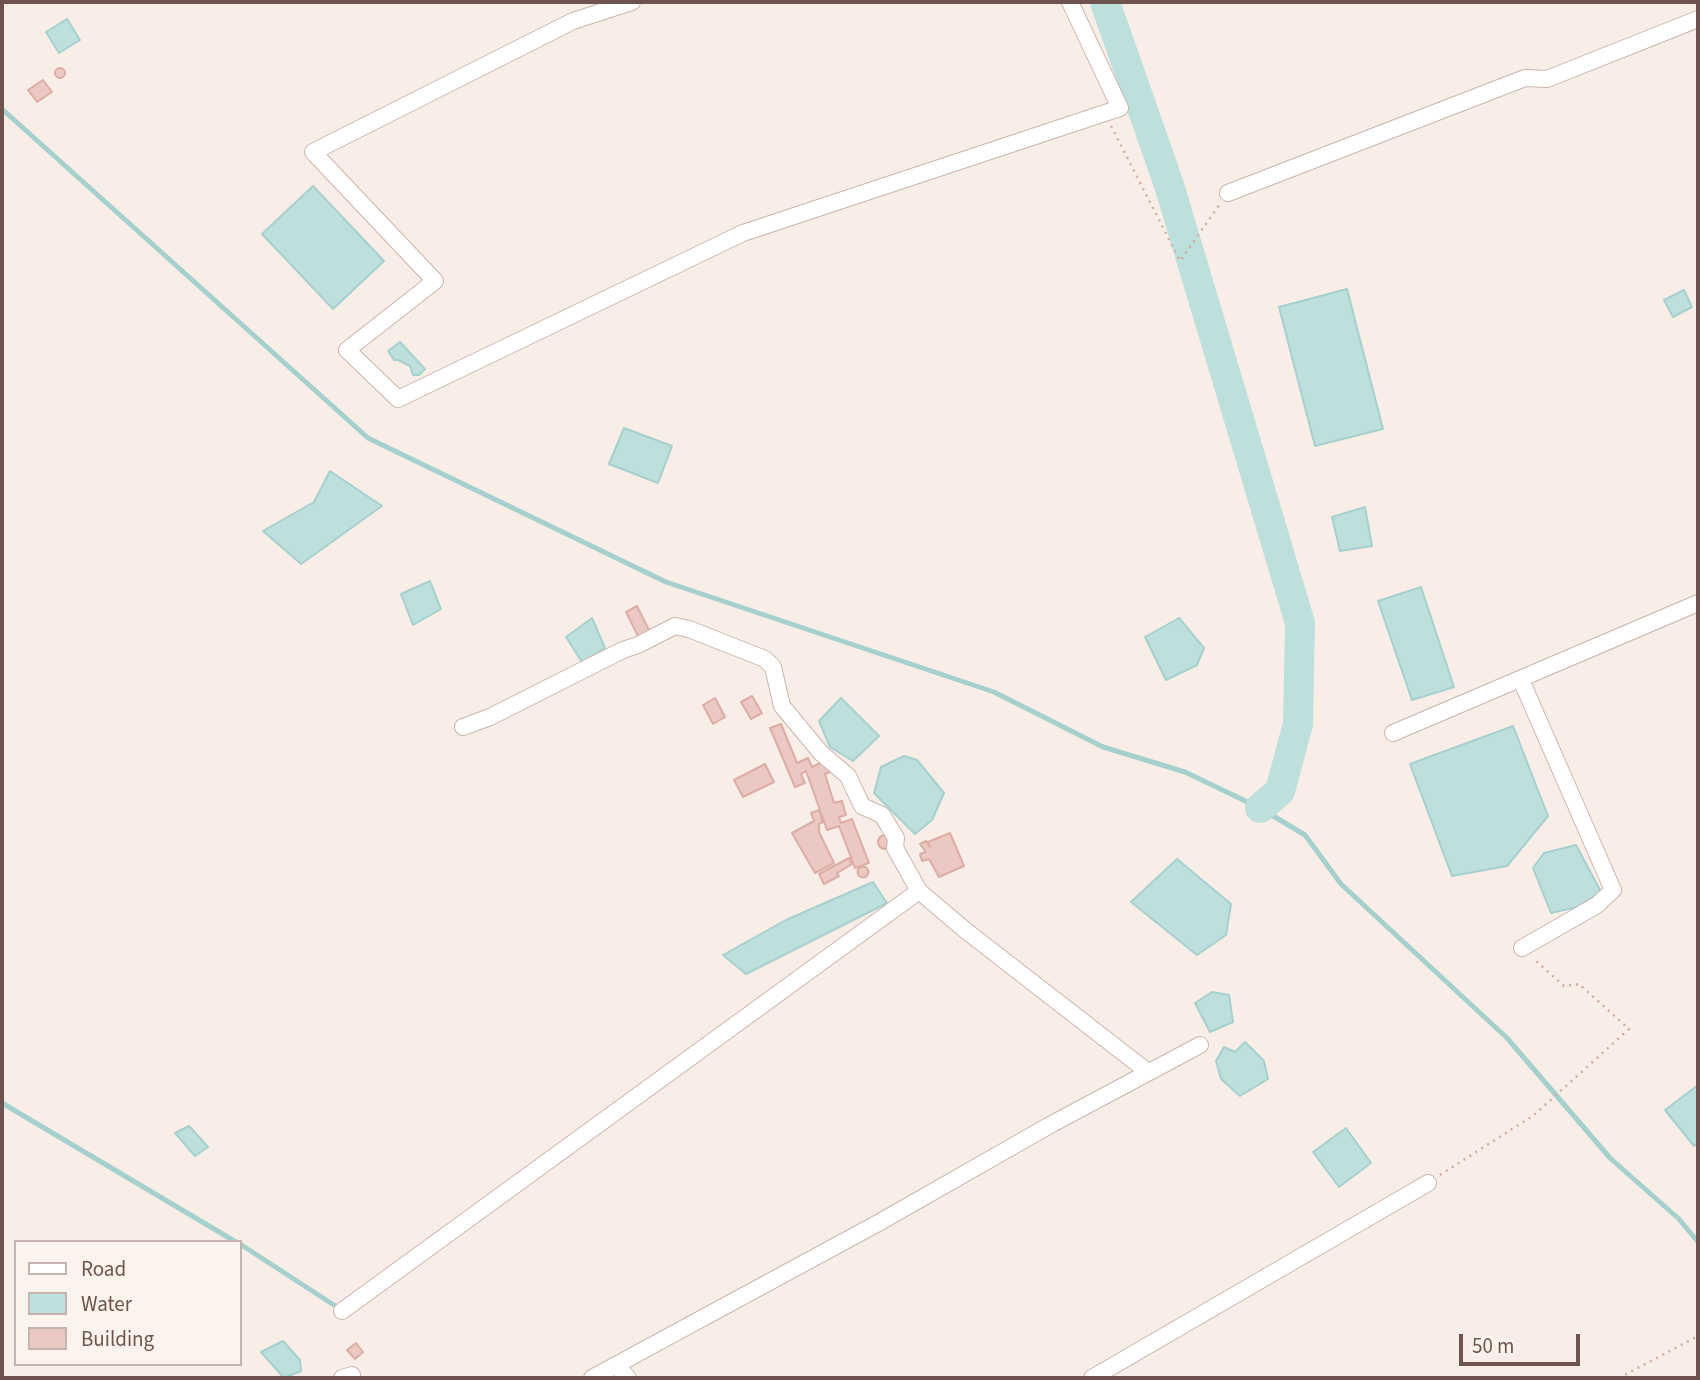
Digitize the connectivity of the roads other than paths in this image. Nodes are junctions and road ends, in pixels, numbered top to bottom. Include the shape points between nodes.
1 (632, 2) edge
2 (1070, 2) edge
3 (1698, 19) edge
4 (1228, 193) road end
5 (1698, 603) edge
6 (1521, 680) junction
7 (463, 727) dead end
8 (1393, 733) dead end
9 (919, 891) junction
10 (1522, 948) road end
11 (1200, 1045) dead end
12 (1148, 1072) junction
13 (1428, 1183) road end
14 (342, 1311) dead end
15 (616, 1365) junction
16 (593, 1378) edge
17 (628, 1378) edge
18 (1091, 1378) edge

1 - 2 street via 573,21 313,152 435,281 347,350 398,399 743,233 1119,108
3 - 4 street via 1547,79 1525,78
5 - 6 street
6 - 8 street
6 - 10 street via 1612,890 1597,905
7 - 9 street via 663,630 675,626 689,629 765,659 774,667 782,706 821,753 848,776 862,806 882,815
9 - 12 street
9 - 14 street
11 - 12 street
12 - 15 street
13 - 18 street
15 - 16 street
15 - 17 street

